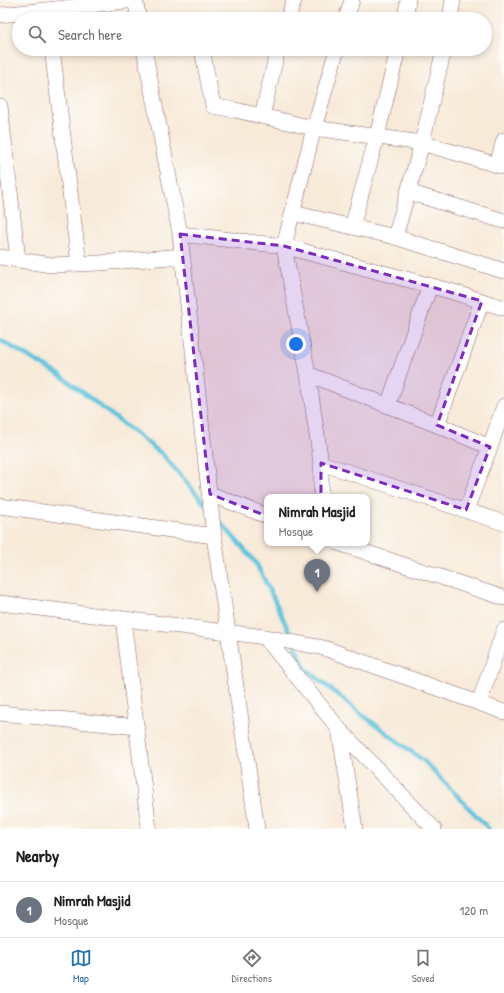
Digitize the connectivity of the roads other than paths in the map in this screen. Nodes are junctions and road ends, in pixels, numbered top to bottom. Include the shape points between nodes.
1 (135, 0) edge
2 (294, 0) edge
3 (352, 0) edge
4 (408, 0) edge
5 (454, 0) edge
6 (60, 12) edge
7 (138, 12) edge
8 (290, 12) edge
9 (348, 12) edge
10 (406, 12) edge
11 (451, 12) edge
12 (0, 14) edge
13 (12, 14) edge
14 (53, 56) edge
15 (148, 56) edge
16 (203, 56) edge
17 (276, 56) edge
18 (334, 56) edge
19 (396, 56) edge
20 (442, 56) edge
21 (0, 106) edge
22 (262, 116) junction
23 (314, 128) junction
24 (377, 136) junction
25 (504, 140) edge
26 (422, 143) junction
27 (501, 166) edge
28 (408, 192) junction
29 (293, 213) junction
30 (504, 221) edge
31 (352, 227) junction
32 (180, 234) junction
33 (395, 237) junction
34 (284, 246) junction
35 (182, 256) junction
36 (0, 257) edge
37 (18, 260) junction
38 (79, 264) junction
39 (504, 270) edge
40 (430, 286) junction
41 (482, 301) junction
42 (504, 308) edge
43 (308, 374) junction
44 (388, 405) junction
45 (504, 406) edge
46 (437, 425) junction
47 (490, 447) junction
48 (321, 463) junction
49 (210, 494) junction
50 (321, 494) edge
51 (0, 506) edge
52 (466, 510) junction
53 (264, 515) edge
54 (504, 523) edge
55 (214, 536) junction
56 (347, 546) edge
57 (504, 598) edge
58 (0, 603) edge
59 (123, 619) junction
60 (504, 630) edge
61 (229, 632) junction
62 (265, 637) junction
63 (479, 703) junction
64 (504, 712) edge
65 (0, 713) edge
66 (137, 727) junction
67 (339, 729) junction
68 (356, 828) edge
69 (149, 829) edge
70 (256, 829) edge
71 (434, 829) edge

1 - 6 street
1 - 7 street
2 - 8 street
3 - 9 street
4 - 10 street
5 - 11 street
12 - 13 street
14 - 38 street
15 - 32 street
16 - 22 street via 213,106
17 - 22 street
18 - 23 street
19 - 24 street
20 - 26 street
21 - 37 street
22 - 23 street
23 - 24 street
23 - 29 street
24 - 26 street
24 - 31 street
25 - 27 street
26 - 27 street
26 - 28 street
28 - 30 street
28 - 33 street
29 - 31 street
29 - 34 street
31 - 33 street
32 - 34 street
32 - 35 street
33 - 39 street
34 - 40 street
34 - 43 street
35 - 38 street
35 - 49 street
36 - 37 street
37 - 38 street via 51,265
40 - 41 street
40 - 44 street
41 - 42 street
41 - 46 street
43 - 44 street
43 - 48 street
44 - 46 street
45 - 47 street
46 - 47 street
47 - 52 street
48 - 50 street
48 - 52 street
49 - 53 street
49 - 55 street
51 - 55 street
52 - 54 street
55 - 61 street
56 - 57 street
58 - 59 street
59 - 61 street
59 - 66 street
60 - 63 street
61 - 62 street
61 - 70 street
62 - 63 street via 324,648
62 - 67 street
63 - 64 street
65 - 66 street
66 - 69 street
67 - 68 street
67 - 71 street

